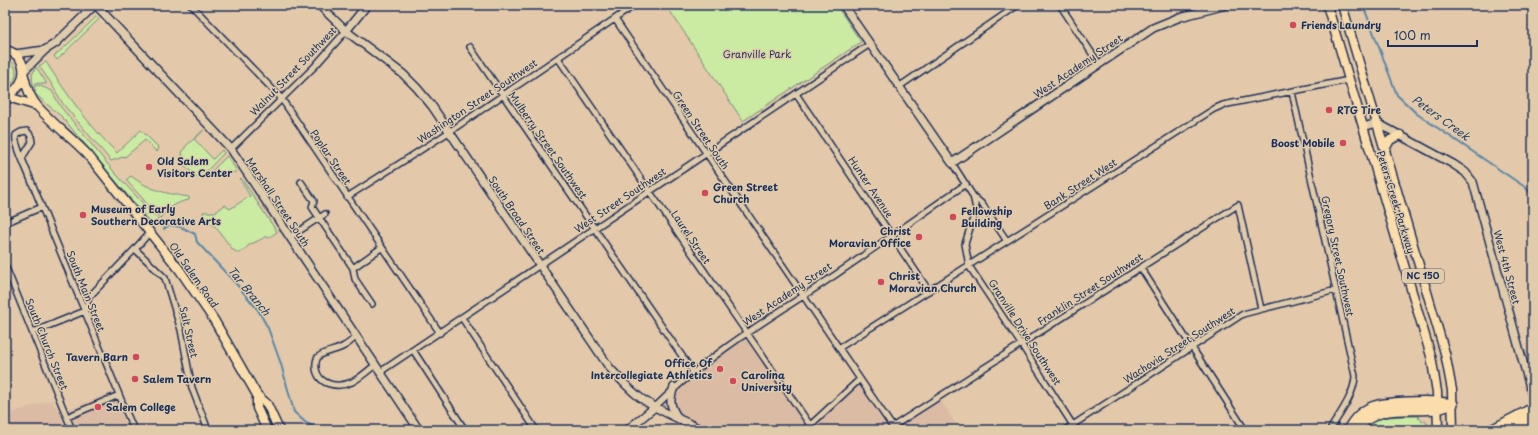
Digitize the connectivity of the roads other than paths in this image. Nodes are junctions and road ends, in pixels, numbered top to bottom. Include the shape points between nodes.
1 (96, 5) edge
2 (191, 5) edge
3 (319, 5) edge
4 (367, 5) edge
5 (635, 5) edge
6 (844, 5) edge
7 (1018, 5) edge
8 (1060, 5) edge
9 (1226, 5) edge
10 (1327, 5) edge
11 (1344, 7) edge
12 (615, 19) junction
13 (346, 31) junction
14 (870, 44) junction
15 (470, 47) dead end
16 (5, 50) edge
17 (45, 50) junction
18 (15, 54) junction
19 (558, 58) junction
20 (1099, 64) junction
21 (24, 74) junction
22 (1349, 80) junction
23 (900, 86) junction
24 (1292, 92) junction
25 (796, 94) junction
26 (502, 95) junction
27 (5, 96) edge
28 (281, 98) junction
29 (37, 106) junction
30 (1377, 123) junction
31 (1363, 128) junction
32 (449, 132) junction
33 (1400, 135) junction
34 (230, 149) junction
35 (1385, 149) junction
36 (706, 154) junction
37 (22, 158) junction
38 (952, 163) junction
39 (301, 182) dead end
40 (966, 184) junction
41 (649, 191) junction
42 (973, 196) junction
43 (347, 197) junction
44 (42, 208) junction
45 (325, 214) dead end
46 (319, 218) junction
47 (5, 223) edge
48 (594, 227) junction
49 (150, 232) junction
50 (892, 235) junction
51 (290, 237) junction
52 (1007, 241) junction
53 (381, 248) junction
54 (135, 249) junction
55 (5, 265) edge
56 (540, 266) junction
57 (969, 266) junction
58 (353, 268) junction
59 (1140, 268) junction
60 (1336, 290) junction
61 (930, 291) junction
62 (803, 296) junction
63 (372, 304) dead end
64 (1261, 309) junction
65 (85, 311) junction
66 (462, 318) junction
67 (33, 332) junction
68 (440, 332) junction
69 (747, 334) junction
70 (356, 337) junction
71 (1021, 344) junction
72 (839, 348) junction
73 (1192, 348) junction
74 (413, 350) junction
75 (375, 365) junction
76 (380, 372) junction
77 (693, 372) junction
78 (860, 379) junction
79 (674, 388) junction
80 (1532, 388) edge
81 (119, 395) junction
82 (257, 395) junction
83 (1533, 398) edge
84 (1453, 404) junction
85 (1438, 405) junction
86 (655, 407) junction
87 (1533, 408) edge
88 (67, 417) junction
89 (678, 418) junction
90 (1533, 418) edge
91 (810, 425) junction
92 (1072, 425) junction
93 (632, 428) edge
94 (893, 429) edge
95 (72, 430) edge
96 (134, 430) edge
97 (208, 430) edge
98 (267, 430) edge
99 (279, 430) edge
100 (419, 430) edge
101 (465, 430) edge
102 (536, 430) edge
103 (702, 430) edge
104 (805, 430) edge
105 (1065, 430) edge
106 (1076, 430) edge
107 (1245, 430) edge
108 (1330, 430) edge
109 (1348, 430) edge
110 (1357, 430) edge
111 (1438, 430) edge
112 (1453, 430) edge
113 (1491, 430) edge
114 (1509, 430) edge

1 - 17 street via 56,43
1 - 34 street, Marshall Street South
2 - 28 street, Poplar Street
3 - 13 street, South Broad Street
4 - 13 street, Walnut Street Southwest
5 - 12 street, Washington Street Southwest
6 - 14 street, Granville Drive Southwest
7 - 23 street
8 - 20 street
9 - 20 street, West Academy Street via 1161,24
10 - 22 main road, Peters Creek Parkway / NC 150
11 - 30 main road, Peters Creek Parkway / NC 150
12 - 19 street, Washington Street Southwest
12 - 36 street, Green Street South
13 - 28 street, Walnut Street Southwest via 315,66
13 - 32 street, South Broad Street via 403,74 432,106
14 - 23 street, Granville Drive Southwest
14 - 25 street, West Street Southwest
15 - 26 street, Mulberry Street Southwest
16 - 18 main road
17 - 18 street
17 - 21 street
18 - 21 main road, Old Salem Road
19 - 26 street, Washington Street Southwest
19 - 41 street, Laurel Street
20 - 38 street, West Academy Street
21 - 27 main road via 18,89
21 - 29 main road, Old Salem Road via 26,86
22 - 24 street, Bank Street West
22 - 31 main road, Peters Creek Parkway / NC 150
23 - 38 street, Granville Drive Southwest
24 - 52 street, Bank Street West via 1214,109
24 - 60 street, Gregory Street Southwest
25 - 36 street, West Street Southwest
25 - 50 street, Hunter Avenue
26 - 32 street, Washington Street Southwest
26 - 48 street, Mulberry Street Southwest
27 - 29 main road, Old Salem Road
28 - 34 street, Walnut Street Southwest
28 - 43 street, Poplar Street
29 - 49 main road, Old Salem Road via 88,155
30 - 31 street
30 - 33 street
30 - 35 main road, Peters Creek Parkway / NC 150
31 - 85 main road, Peters Creek Parkway / NC 150 via 1431,356
32 - 43 street, Washington Street Southwest
32 - 56 street, South Broad Street
33 - 35 main road via 1390,140
33 - 80 street, West 4th Street via 1459,168 1475,187
34 - 51 street, Marshall Street South
35 - 84 main road, Peters Creek Parkway / NC 150 via 1445,353
36 - 41 street, West Street Southwest
36 - 62 street, Green Street South
37 - 37 street, South Main Street via 32,142 32,136 27,131 14,138
37 - 44 street, South Main Street
38 - 40 street, Granville Drive Southwest
39 - 46 street via 314,200 312,207
40 - 42 street, Granville Drive Southwest
40 - 50 street, West Academy Street
41 - 48 street, West Street Southwest
41 - 69 street, Laurel Street
42 - 52 street, Granville Drive Southwest via 982,204
42 - 57 street, Granville Drive Southwest via 976,209 966,244
43 - 53 street, Poplar Street
44 - 47 street
44 - 65 street, South Main Street
45 - 46 street
46 - 51 street
46 - 58 street
48 - 56 street, West Street Southwest
48 - 77 street, Mulberry Street Southwest
49 - 54 street
49 - 82 main road, Old Salem Road via 214,320
50 - 61 street, Hunter Avenue
50 - 62 street, West Academy Street
51 - 70 street, Marshall Street South
52 - 57 street, Bank Street West
53 - 58 street
53 - 68 street, Poplar Street
54 - 65 street via 89,297
54 - 97 street, Salt Street via 165,278 181,330 192,388
55 - 67 street, South Church Street
56 - 66 street, West Street Southwest
56 - 86 street, South Broad Street via 609,367 626,386
57 - 61 street, Bank Street West
57 - 71 street, Granville Drive Southwest
58 - 63 street via 355,279
59 - 64 street, Franklin Street Southwest via 1238,205
59 - 71 street, Franklin Street Southwest
59 - 73 street
60 - 64 street, Wachovia Street Southwest
60 - 108 street, Gregory Street Southwest via 1355,376 1352,393
61 - 72 street, Bank Street West
62 - 69 street, West Academy Street
62 - 72 street, Green Street South
64 - 73 street, Wachovia Street Southwest via 1243,314
65 - 67 street
65 - 81 street, South Main Street
66 - 68 street, West Street Southwest
66 - 102 street
67 - 88 street, South Church Street
68 - 74 street, West Street Southwest
69 - 77 street, West Academy Street
69 - 91 street, Laurel Street
70 - 75 street, Marshall Street South
70 - 75 street via 343,347 318,358 316,368 320,378 335,385 344,384 352,382
71 - 92 street, Granville Drive Southwest
71 - 94 street, Franklin Street Southwest
72 - 78 street, Green Street South
73 - 92 street, Wachovia Street Southwest
73 - 107 street
74 - 76 street, West Street Southwest
74 - 101 street
75 - 76 street, Marshall Street South
76 - 100 street, Marshall Street South
77 - 79 street, West Academy Street
78 - 91 street
78 - 94 street, Green Street South
79 - 86 street, West Academy Street
79 - 89 street via 670,396 671,405
80 - 83 street, West 4th Street
81 - 88 street
81 - 96 street, South Main Street
82 - 98 main road, Old Salem Road via 257,408
82 - 99 main road, Old Salem Road via 267,404
84 - 85 highway
84 - 112 main road, Peters Creek Parkway / NC 150
85 - 109 highway via 1387,403 1373,406 1356,418
85 - 110 highway via 1380,413 1365,420
85 - 111 main road, Peters Creek Parkway
86 - 89 street, South Broad Street
86 - 93 street, West Academy Street
87 - 113 highway
88 - 95 street, South Church Street
89 - 103 street, South Broad Street
90 - 114 highway
91 - 104 street
92 - 105 street, Wachovia Street Southwest
92 - 106 street, Granville Drive Southwest

